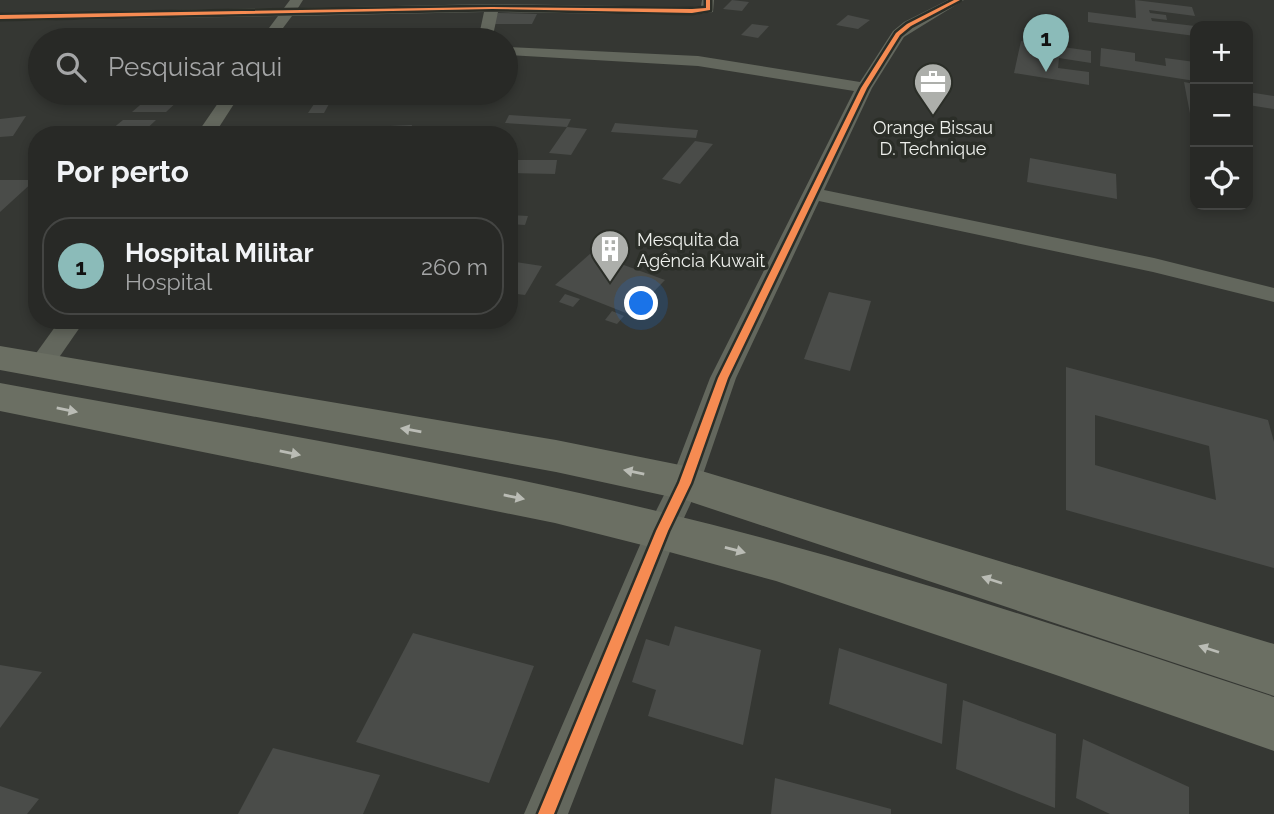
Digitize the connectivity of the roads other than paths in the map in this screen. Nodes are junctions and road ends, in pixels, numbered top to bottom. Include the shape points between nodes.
1 (708, 0) edge
2 (958, 0) edge
3 (401, 4) edge
4 (292, 5) edge
5 (492, 8) junction
6 (0, 17) edge
7 (276, 28) edge
8 (486, 28) edge
9 (518, 52) edge
10 (864, 88) junction
11 (225, 105) edge
12 (211, 126) edge
13 (811, 193) junction
14 (1274, 295) edge
15 (67, 329) edge
16 (0, 358) edge
17 (42, 363) junction
18 (0, 397) edge
19 (685, 483) junction
20 (662, 531) junction
21 (1274, 670) edge
22 (1274, 724) edge
23 (546, 814) edge

1 - 5 street via 708,9 692,11
2 - 10 street via 898,34
3 - 4 street
3 - 5 street
4 - 6 street
4 - 7 street
5 - 8 street
9 - 10 street via 698,61
10 - 13 street
11 - 12 street
13 - 14 street
13 - 19 street via 723,378
15 - 17 street
16 - 17 main road
19 -> 17 main road
18 -> 20 main road via 542,502
19 - 20 street
21 -> 19 main road
20 -> 22 main road via 776,561
20 - 23 street

